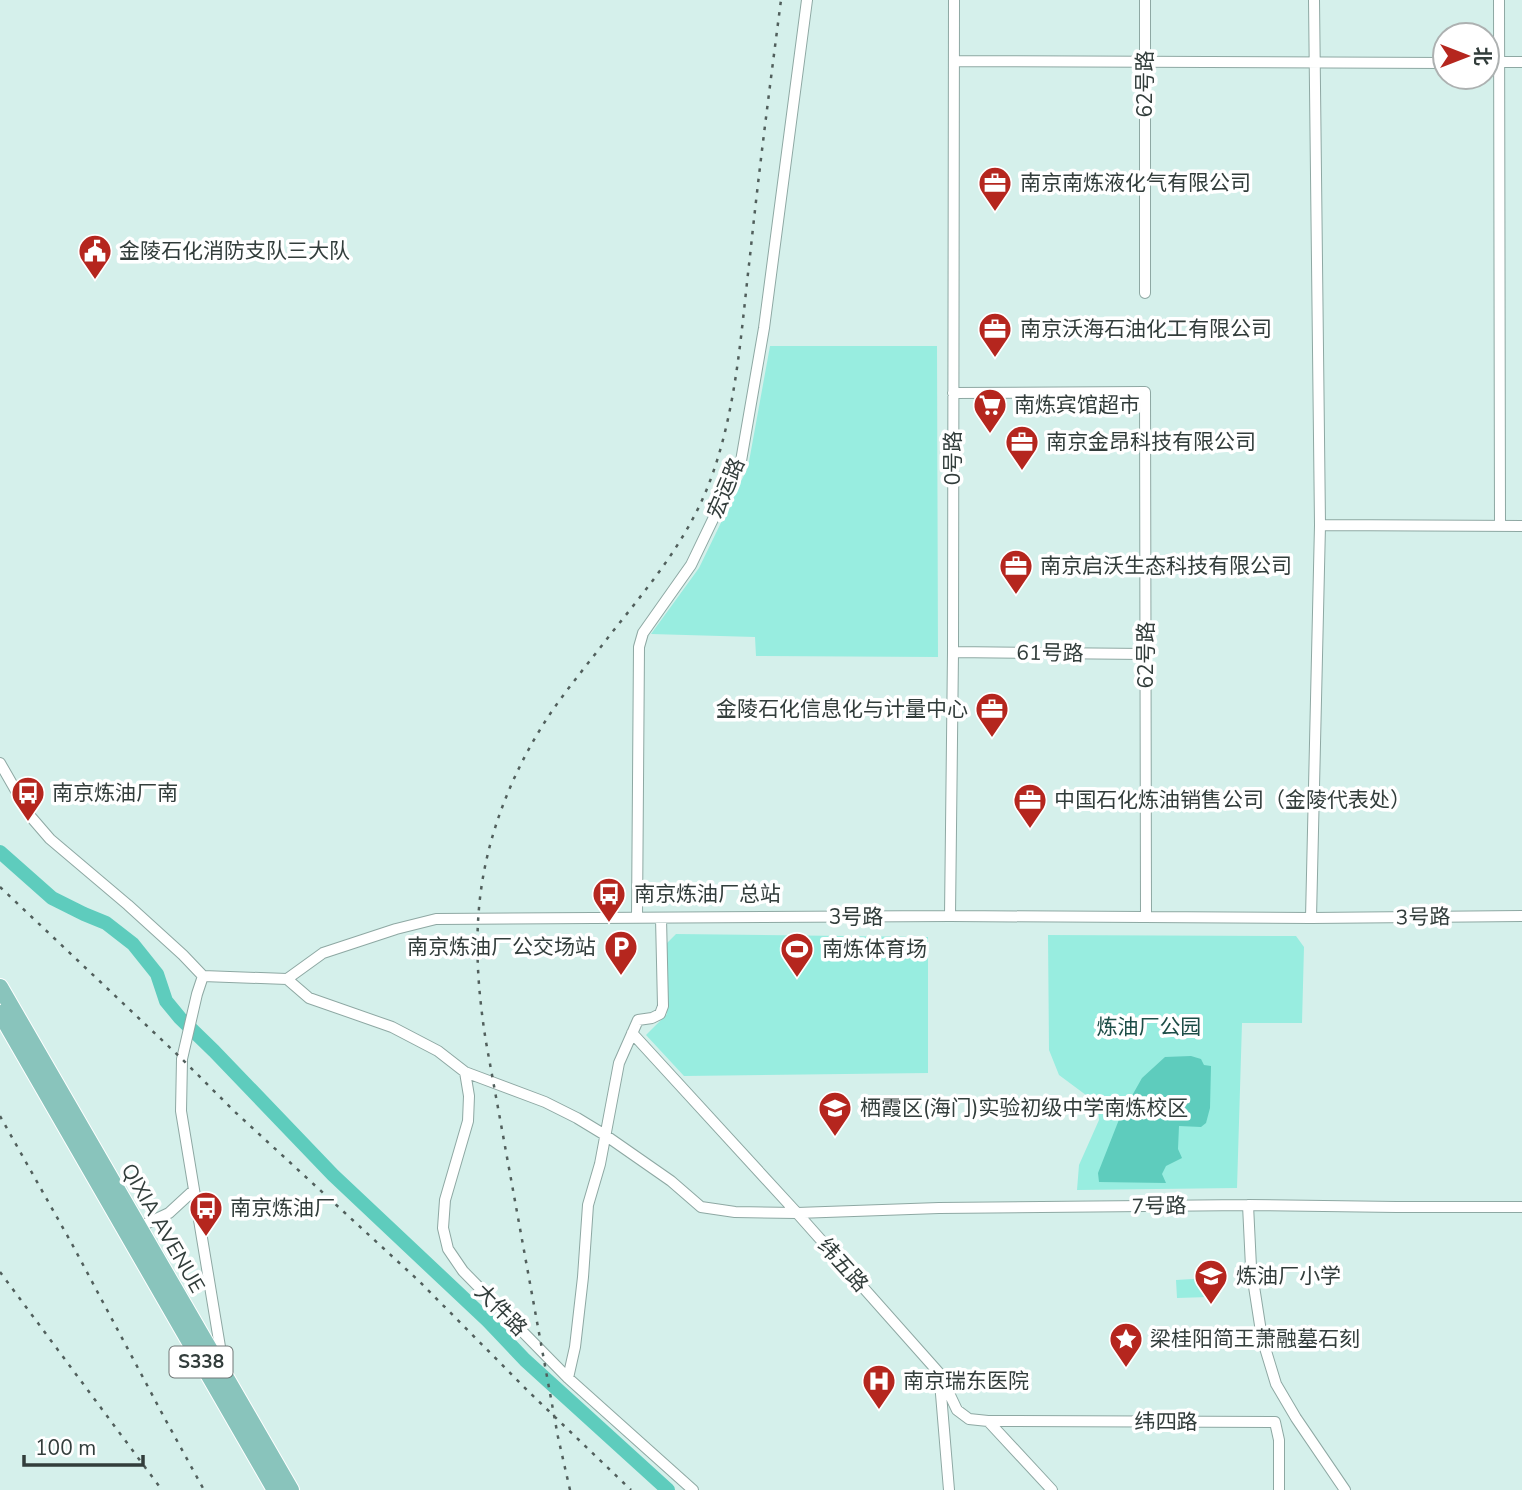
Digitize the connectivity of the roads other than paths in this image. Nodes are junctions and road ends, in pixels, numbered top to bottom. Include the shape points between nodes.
1 (807, 0) edge
2 (954, 0) edge
3 (1145, 0) edge
4 (1314, 0) edge
5 (1499, 0) edge
6 (1499, 21) edge
7 (954, 61) junction
8 (1145, 61) junction
9 (1431, 62) edge
10 (1501, 62) edge
11 (1522, 62) edge
12 (1315, 63) junction
13 (1499, 91) edge
14 (1145, 293) dead end
15 (953, 393) junction
16 (1320, 525) junction
17 (1500, 526) junction
18 (1522, 526) edge
19 (953, 652) junction
20 (1146, 654) junction
21 (0, 764) edge
22 (950, 916) junction
23 (1522, 916) edge
24 (1146, 917) junction
25 (637, 918) junction
26 (661, 918) junction
27 (1311, 918) junction
28 (203, 976) junction
29 (287, 979) junction
30 (0, 987) edge
31 (0, 1013) edge
32 (632, 1033) junction
33 (465, 1072) junction
34 (72, 1126) junction
35 (605, 1135) junction
36 (194, 1190) junction
37 (1248, 1205) junction
38 (1522, 1207) edge
39 (797, 1213) junction
40 (133, 1231) junction
41 (940, 1374) junction
42 (568, 1378) junction
43 (226, 1379) junction
44 (988, 1421) junction
45 (275, 1490) edge
46 (291, 1490) edge
47 (693, 1490) edge
48 (949, 1490) edge
49 (1052, 1490) edge
50 (1279, 1490) edge
51 (1345, 1490) edge

1 - 25 street, 宏运路 via 764,328 741,461 691,565 643,633 639,647
2 - 7 street, 0号路
3 - 8 street, 62号路
4 - 12 street
5 - 6 street
7 - 8 street
7 - 15 street, 0号路
8 - 12 street
8 - 14 street, 62号路
9 - 12 street
10 - 11 street
12 - 16 street
13 - 17 street
15 - 19 street, 0号路
15 - 20 street, 62号路 via 1145,393
16 - 17 street
16 - 27 street
17 - 18 street
19 - 20 street, 61号路
19 - 22 street, 0号路
20 - 24 street, 62号路
21 - 28 street via 31,817 50,839
22 - 24 street, 3号路
22 - 26 street, 3号路
23 - 27 street, 3号路
24 - 27 street, 3号路
25 - 26 street, 3号路
25 - 29 street, 3号路 via 436,919 323,953
26 - 32 street via 663,1006 660,1014 638,1020
28 - 29 street
28 - 36 street via 182,1059 181,1111
29 - 33 street, 7号路 via 309,998 393,1027
30 - 34 main road, QIXIA AVENUE / S338
31 - 34 main road, QIXIA AVENUE / S338
32 - 35 street via 619,1063
32 - 39 street, 纬五路
33 - 35 street, 7号路 via 545,1102
33 - 42 street, 大件路 via 468,1121 445,1200 443,1228 449,1249 463,1271
34 - 40 main road, QIXIA AVENUE / S338
35 - 39 street, 7号路 via 701,1207
35 - 42 street via 588,1205
36 - 40 street via 169,1213
36 - 43 street
37 - 38 street, 7号路
37 - 39 street, 7号路
37 - 51 street via 1258,1315 1276,1384
39 - 41 street, 纬五路
40 - 43 main road, QIXIA AVENUE / S338
40 - 45 main road, QIXIA AVENUE / S338
41 - 44 street, 纬五路 via 957,1410 969,1419
41 - 48 street
42 - 47 street, 大件路
43 - 46 main road, QIXIA AVENUE / S338
44 - 49 street, 纬五路
44 - 50 street, 纬四路 via 1275,1422

